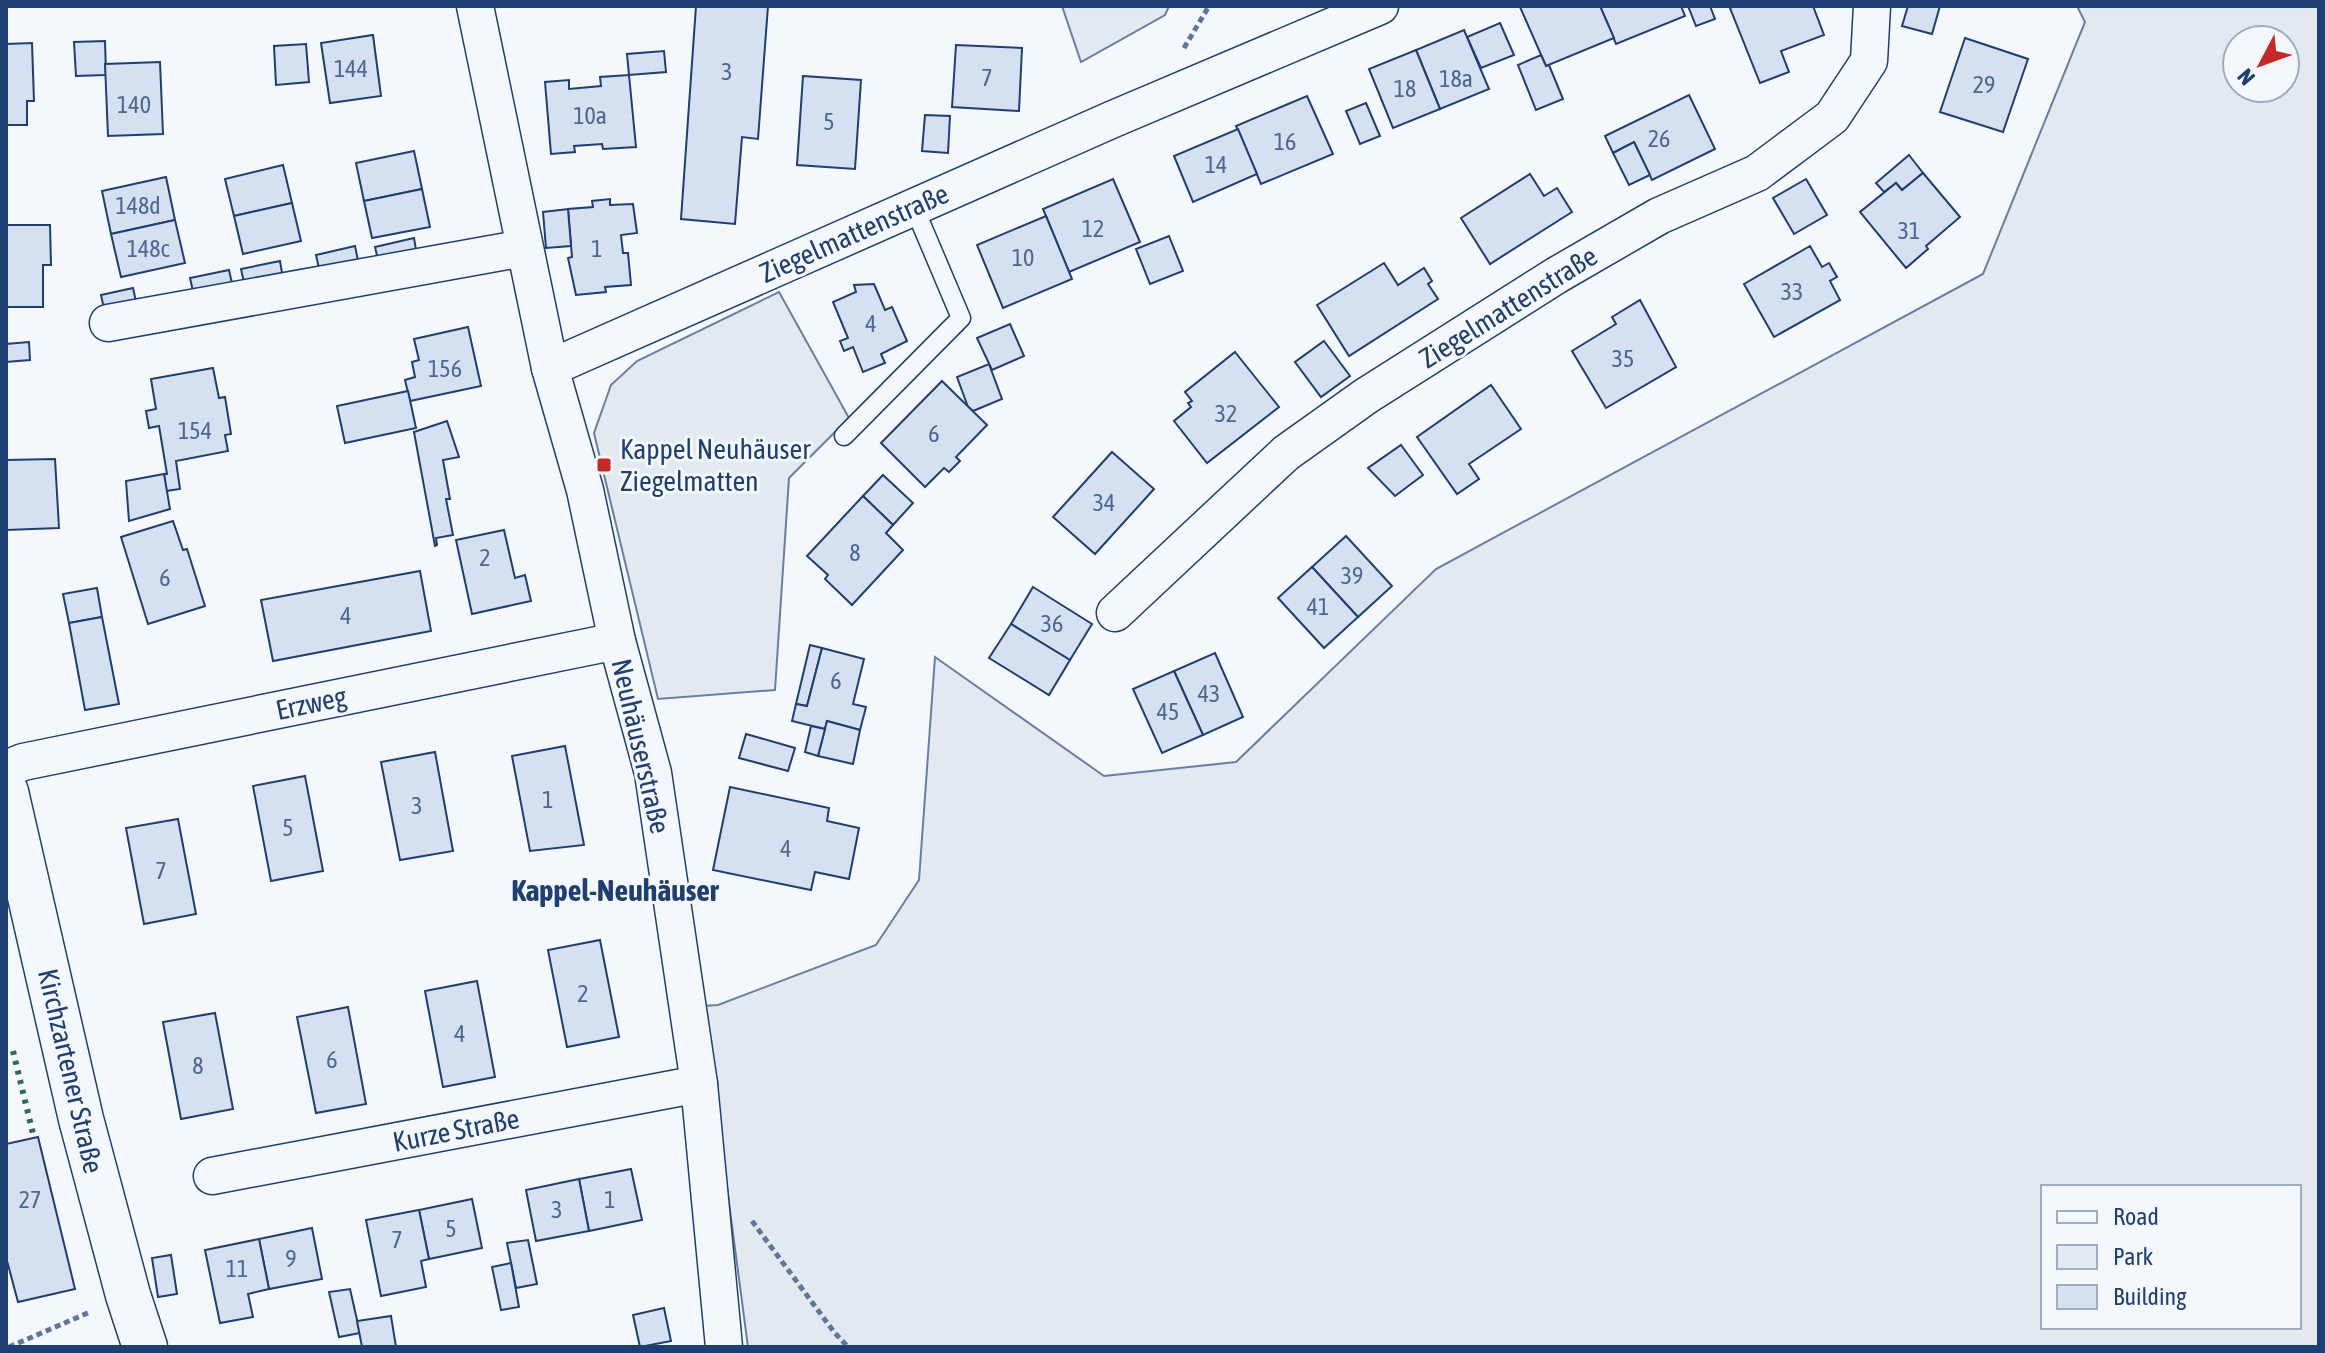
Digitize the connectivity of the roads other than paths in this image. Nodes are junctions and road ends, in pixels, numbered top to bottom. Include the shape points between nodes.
1 (475, 6) edge
2 (1380, 6) edge
3 (1872, 6) edge
4 (914, 207) junction
5 (524, 248) junction
6 (108, 323) dead end
7 (550, 368) junction
8 (844, 436) dead end
9 (1115, 613) dead end
10 (617, 641) junction
11 (6, 769) edge
12 (6, 792) edge
13 (699, 1084) junction
14 (212, 1176) dead end
15 (145, 1347) edge
16 (724, 1347) edge

1 - 5 street, Neuhäuserstraße
2 - 4 street, Ziegelmattenstraße
3 - 9 street, Ziegelmattenstraße via 1869,61 1832,117 1757,173 1646,223 1366,396 1286,453
4 - 7 street, Ziegelmattenstraße
4 - 8 lane via 961,318
5 - 6 street
5 - 7 street, Neuhäuserstraße
7 - 10 street, Neuhäuserstraße via 585,490
10 - 11 street, Erzweg
10 - 13 street, Neuhäuserstraße via 653,773
12 - 15 street, Kirchzartener Straße via 81,1119
13 - 14 street, Kurze Straße
13 - 16 street, Neuhäuserstraße

